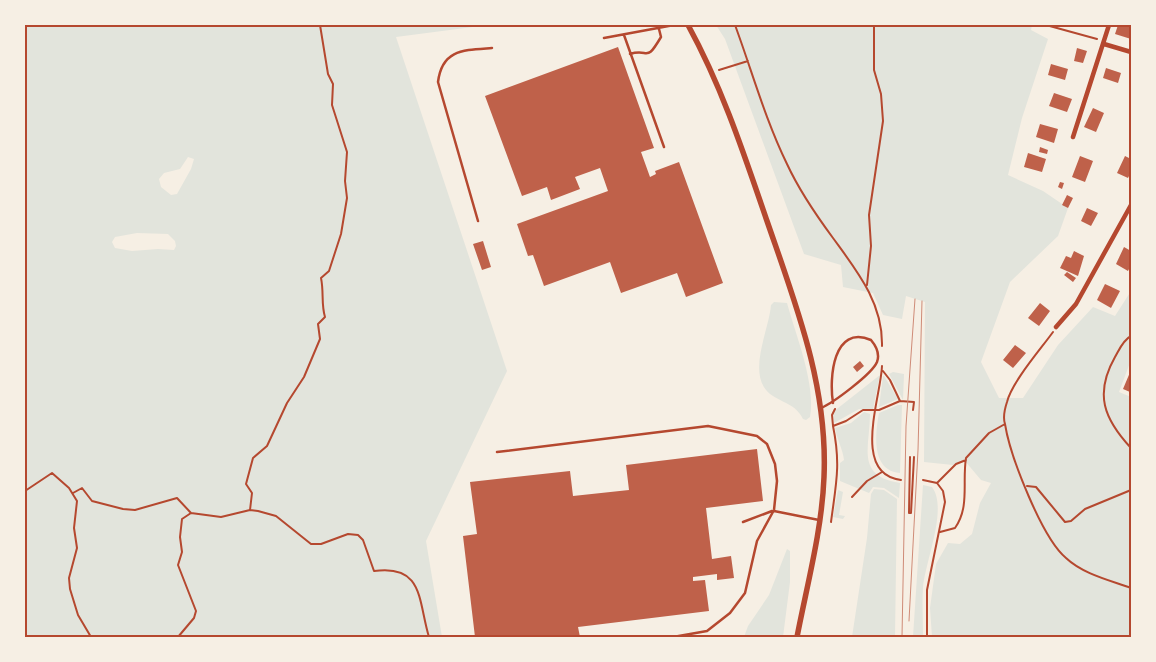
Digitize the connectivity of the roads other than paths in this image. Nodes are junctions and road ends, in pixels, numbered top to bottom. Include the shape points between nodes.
1 (674, 25) edge
2 (688, 25) edge
3 (1109, 25) edge
4 (659, 29) junction
5 (624, 35) junction
6 (604, 38) dead end
7 (1104, 44) junction
8 (492, 48) dead end
9 (1131, 52) edge
10 (630, 54) junction
11 (1074, 138) dead end
12 (664, 147) dead end
13 (1131, 205) edge
14 (478, 221) dead end
15 (1056, 327) road end
16 (833, 403) junction
17 (821, 408) junction
18 (498, 452) dead end
19 (774, 510) junction
20 (819, 520) junction
21 (743, 522) dead end
22 (673, 637) edge
23 (797, 637) edge

1 - 4 lane
2 - 17 street via 730,115 801,316
3 - 7 street
4 - 5 lane
4 - 10 lane via 661,37 652,52
5 - 6 lane
5 - 10 lane
7 - 9 street
7 - 11 street
8 - 14 lane via 468,50 446,58 439,69 438,82
10 - 12 lane
13 - 15 street via 1076,304
16 - 16 lane via 831,390 839,348 851,338 871,340 878,352 875,365
16 - 17 lane
17 - 20 street via 824,478
18 - 19 lane via 708,426 757,436 767,444 775,464
19 - 20 lane
19 - 21 lane
19 - 22 lane via 757,541 745,593 730,613 706,631
20 - 23 street

